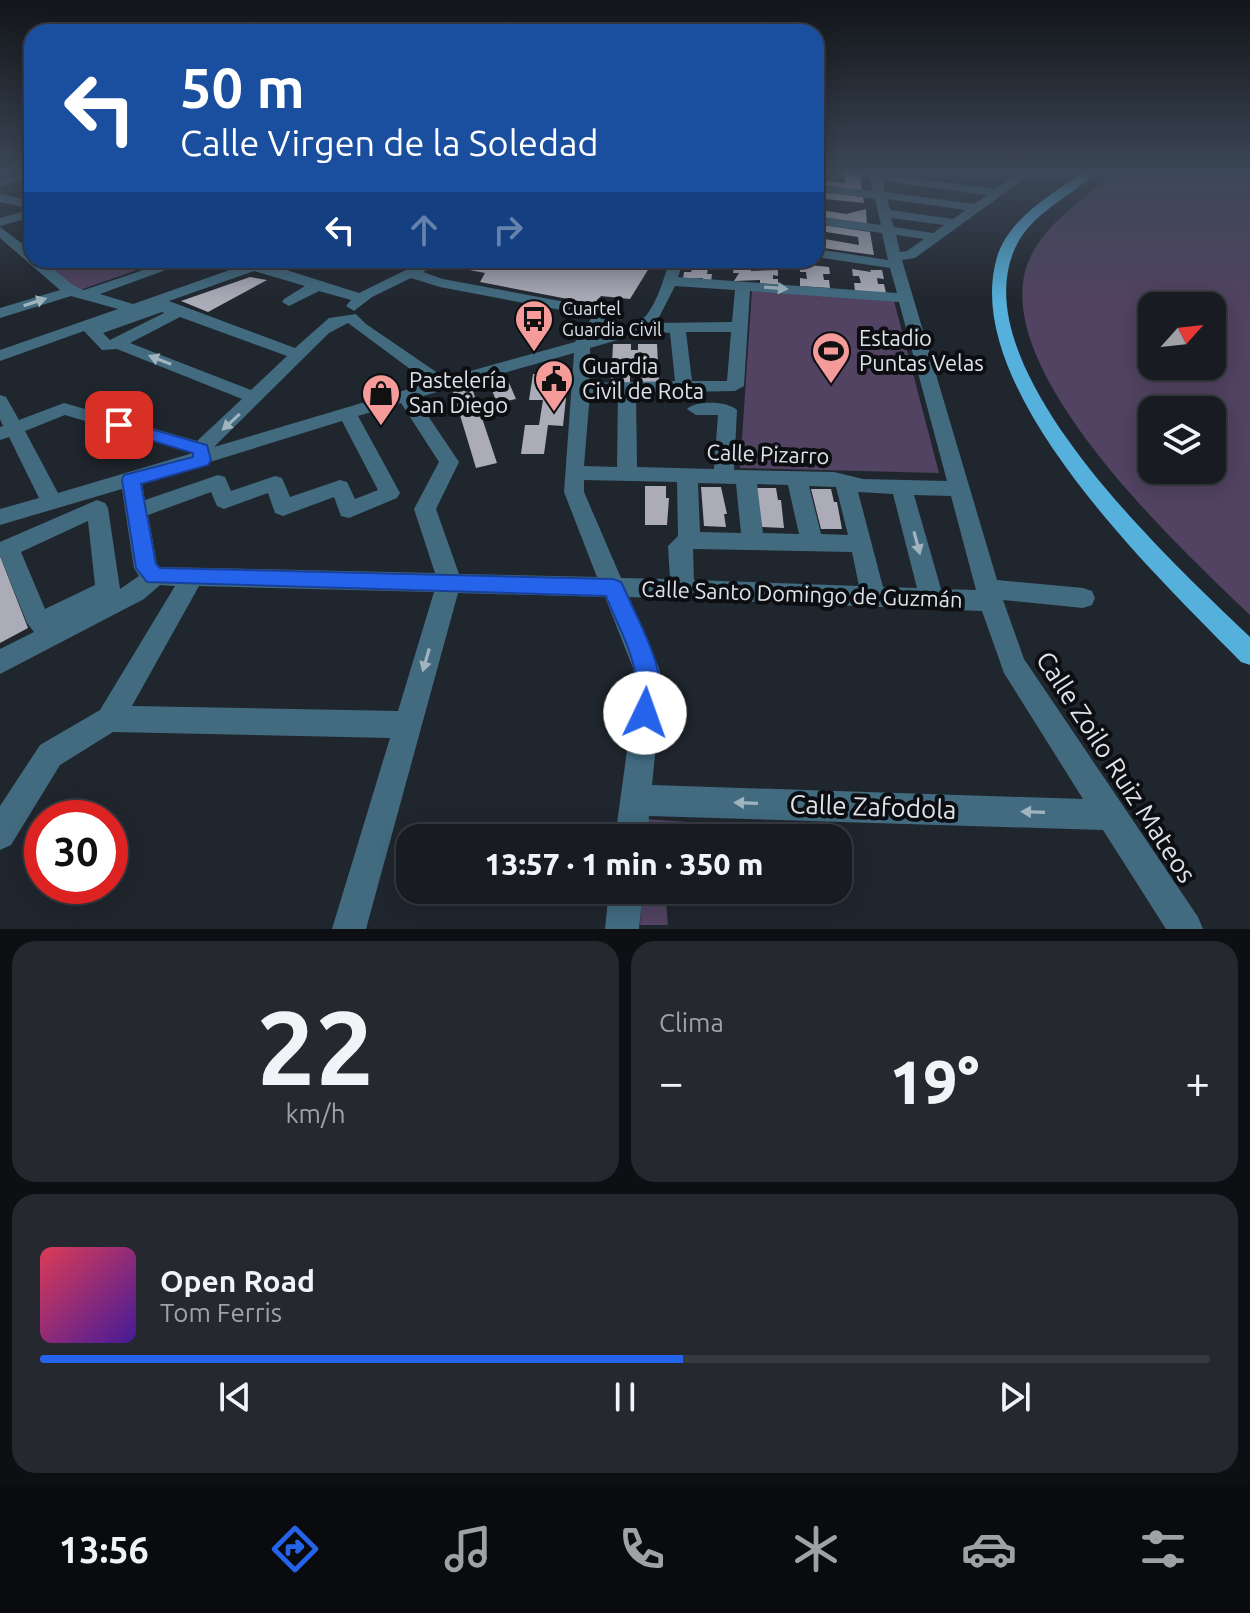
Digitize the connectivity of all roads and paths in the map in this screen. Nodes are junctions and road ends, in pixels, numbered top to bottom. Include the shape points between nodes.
1 (20, 216) edge
2 (885, 216) edge
3 (950, 216) edge
4 (966, 216) edge
5 (1032, 216) edge
6 (961, 220) junction
7 (824, 221) edge
8 (0, 222) edge
9 (0, 231) edge
10 (888, 231) junction
11 (936, 237) junction
12 (24, 251) edge
13 (824, 254) edge
14 (895, 260) junction
15 (45, 268) edge
16 (159, 268) edge
17 (239, 268) edge
18 (265, 268) edge
19 (424, 268) edge
20 (430, 268) edge
21 (674, 268) edge
22 (156, 269) junction
23 (415, 274) junction
24 (670, 281) junction
25 (318, 285) junction
26 (743, 286) junction
27 (191, 289) junction
28 (77, 293) junction
29 (906, 298) junction
30 (362, 299) junction
31 (164, 302) dead end
32 (289, 302) dead end
33 (135, 309) junction
34 (0, 313) edge
35 (351, 317) junction
36 (647, 325) junction
37 (677, 327) junction
38 (741, 327) junction
39 (116, 343) dead end
40 (581, 345) junction
41 (297, 354) junction
42 (0, 356) edge
43 (442, 384) junction
44 (627, 387) junction
45 (684, 387) junction
46 (581, 388) junction
47 (406, 396) junction
48 (256, 398) junction
49 (0, 401) edge
50 (696, 409) dead end
51 (342, 416) junction
52 (7, 432) edge
53 (202, 455) junction
54 (573, 473) junction
55 (627, 474) junction
56 (687, 476) junction
57 (367, 477) dead end
58 (723, 477) junction
59 (746, 477) junction
60 (797, 478) junction
61 (131, 480) junction
62 (845, 482) junction
63 (902, 488) junction
64 (960, 489) junction
65 (52, 502) junction
66 (97, 508) joint
67 (136, 511) junction
68 (0, 517) edge
69 (689, 540) junction
70 (753, 541) junction
71 (812, 543) junction
72 (861, 544) junction
73 (155, 576) junction
74 (192, 578) junction
75 (448, 585) junction
76 (613, 588) junction
77 (683, 589) junction
78 (990, 595) junction
79 (873, 596) junction
80 (931, 597) junction
81 (1083, 598) dead end
82 (1250, 654) edge
83 (0, 662) edge
84 (110, 719) junction
85 (408, 725) junction
86 (634, 800) junction
87 (1111, 815) junction
88 (632, 824) edge
89 (0, 834) edge
90 (625, 904) edge
91 (349, 929) edge
92 (622, 929) edge
93 (1186, 929) edge

1 - 8 street
2 - 10 street, Calle Zoilo Ruiz Mateos
3 - 6 street
4 - 6 street
5 - 82 main road via 1010,244 997,291 1004,338 1020,378 1044,421 1124,525
6 - 11 street
7 - 10 street
9 - 12 street
10 - 11 street
10 - 14 street, Calle Zoilo Ruiz Mateos
11 - 14 street
13 - 14 street
14 - 29 street, Calle Zoilo Ruiz Mateos
15 - 28 street
16 - 22 street
17 - 27 street
18 - 25 street
19 - 23 street
20 - 23 street
21 - 24 street
22 - 27 street
22 - 28 street
23 - 30 street
23 - 40 street via 603,313
24 - 26 street
24 - 36 street
25 - 30 street
25 - 32 street
26 -> 29 street
26 - 38 street
27 - 33 street
28 - 33 street
34 -> 28 street
29 - 64 street, Calle Zoilo Ruiz Mateos
30 - 35 street
31 - 41 street
33 - 42 street
35 - 41 street via 335,321
35 - 43 street
36 - 37 street
36 - 40 street
37 - 38 street
37 - 45 street
38 - 45 street via 735,386
48 -> 39 street
40 - 43 street
40 - 46 street
41 - 48 street
43 - 47 street
44 - 45 street
44 - 46 street
44 - 55 street
46 - 54 street
47 - 51 street
47 - 75 street via 449,462 425,509
48 -> 53 street
49 - 52 street
50 - 58 street via 728,410
51 - 53 street
51 - 57 street
51 - 67 street via 390,493 349,510 340,487 283,508 275,483 224,501 218,482
52 - 53 street via 64,409
52 - 65 street
53 - 61 street
54 - 55 street, Calle Pizarro
54 - 76 street via 574,492
55 - 56 street, Calle Pizarro
56 - 58 street, Calle Pizarro
56 - 69 street
58 - 59 street, Calle Pizarro
59 - 60 street, Calle Pizarro
59 - 70 street
60 - 62 street, Calle Pizarro
60 - 71 street
61 - 65 street
61 - 67 street
62 - 63 street, Calle Pizarro
62 - 72 street
63 - 64 street, Calle Pizarro
63 -> 80 street
64 - 78 street, Calle Zoilo Ruiz Mateos
65 - 68 street
66 - 66 street via 8,548 39,623 108,590
67 - 73 street via 146,568
69 - 70 street
69 - 77 street via 679,546
70 - 71 street
71 - 72 street
72 - 79 street
73 - 74 street, Calle Santo Domingo de Guzmán
73 - 83 street via 136,592
74 - 75 street, Calle Santo Domingo de Guzmán
74 - 84 street
75 - 76 street, Calle Santo Domingo de Guzmán
75 -> 85 street
76 - 77 street, Calle Santo Domingo de Guzmán
76 - 86 street via 649,685
77 - 79 street, Calle Santo Domingo de Guzmán
78 - 80 street, Calle Santo Domingo de Guzmán
78 - 81 street, Calle Santo Domingo de Guzmán
78 - 87 street, Calle Zoilo Ruiz Mateos via 1013,665
79 - 80 street, Calle Santo Domingo de Guzmán
84 - 85 street
84 - 89 street via 50,755
85 - 91 street
87 -> 86 street, Calle Zafodola
86 - 88 street
87 - 93 street, Calle Zoilo Ruiz Mateos
90 - 92 street

